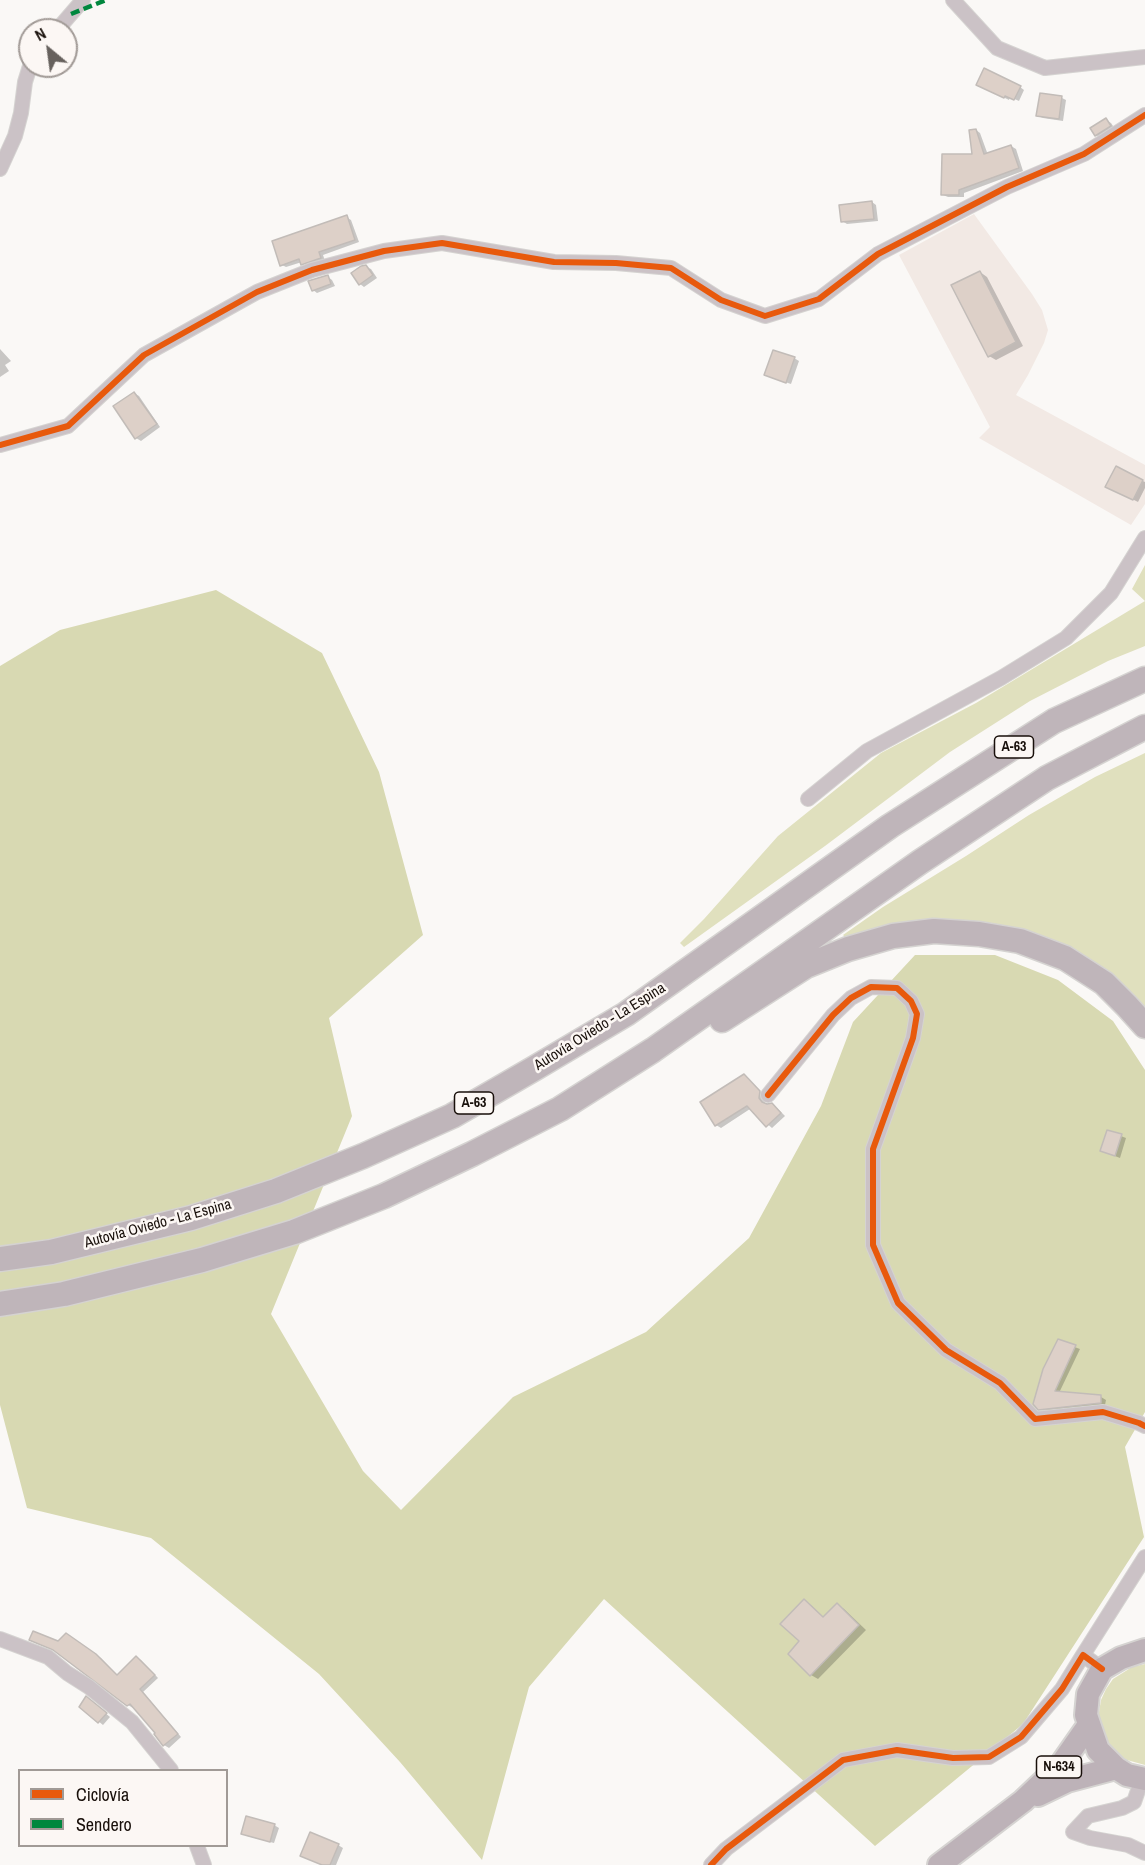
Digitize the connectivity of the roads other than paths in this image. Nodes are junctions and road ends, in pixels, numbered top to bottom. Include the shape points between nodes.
1 (84, 0) edge
2 (953, 0) edge
3 (68, 18) edge
4 (1145, 57) edge
5 (26, 78) edge
6 (1145, 115) edge
7 (0, 170) edge
8 (0, 445) edge
9 (1145, 538) edge
10 (1145, 663) edge
11 (1145, 679) edge
12 (1145, 727) edge
13 (808, 799) dead end
14 (890, 826) junction
15 (1145, 1026) edge
16 (768, 1095) dead end
17 (560, 1109) junction
18 (0, 1259) edge
19 (0, 1304) edge
20 (1145, 1426) edge
21 (1145, 1557) edge
22 (0, 1639) edge
23 (1145, 1650) edge
24 (1083, 1655) junction
25 (1102, 1669) junction
26 (1088, 1725) junction
27 (1116, 1768) junction
28 (170, 1769) edge
29 (1143, 1779) edge
30 (1023, 1802) junction
31 (1145, 1853) edge
32 (201, 1856) edge
33 (215, 1865) edge
34 (711, 1865) edge
35 (939, 1865) edge

1 - 3 street
2 - 4 street via 997,48 1045,68
5 - 7 street via 15,136
6 - 8 street via 1084,154 1006,188 878,254 819,299 765,316 721,300 671,268 554,262 442,243 384,250 312,270 257,292 144,355 68,426
9 - 13 street via 1111,593 1066,638 867,751
10 - 14 highway via 1036,721 950,775
11 - 14 highway, Autovía Oviedo - La Espina / A-63 via 1054,722
12 - 17 highway via 1047,778 920,862 653,1050
14 - 18 highway, Autovía Oviedo - La Espina / A-63 via 626,1014 452,1116 276,1191 191,1218 51,1252
15 - 17 highway via 1104,983 1065,958 1020,941 979,933 934,931 893,936 806,966 627,1080
16 - 20 street via 851,998 871,987 897,988 918,1014 873,1149 873,1245 898,1303 946,1350 1000,1383 1035,1419 1103,1412
17 - 19 highway via 384,1196 294,1232 179,1266 64,1294
21 - 24 street
22 - 28 street via 48,1657 88,1687 132,1722
23 - 25 highway
24 - 25 street
24 - 34 street via 1062,1689 1021,1737 989,1757 953,1758 897,1750 843,1760 726,1849
25 - 26 highway, N-634 via 1088,1694
26 - 27 highway, N-634 via 1098,1750
26 - 30 highway, N-634 via 1060,1766
27 - 29 highway, N-634
27 - 30 highway, N-634 via 1067,1781
29 - 31 street via 1134,1802 1088,1816 1073,1832
30 - 35 highway, N-634
32 - 33 street

